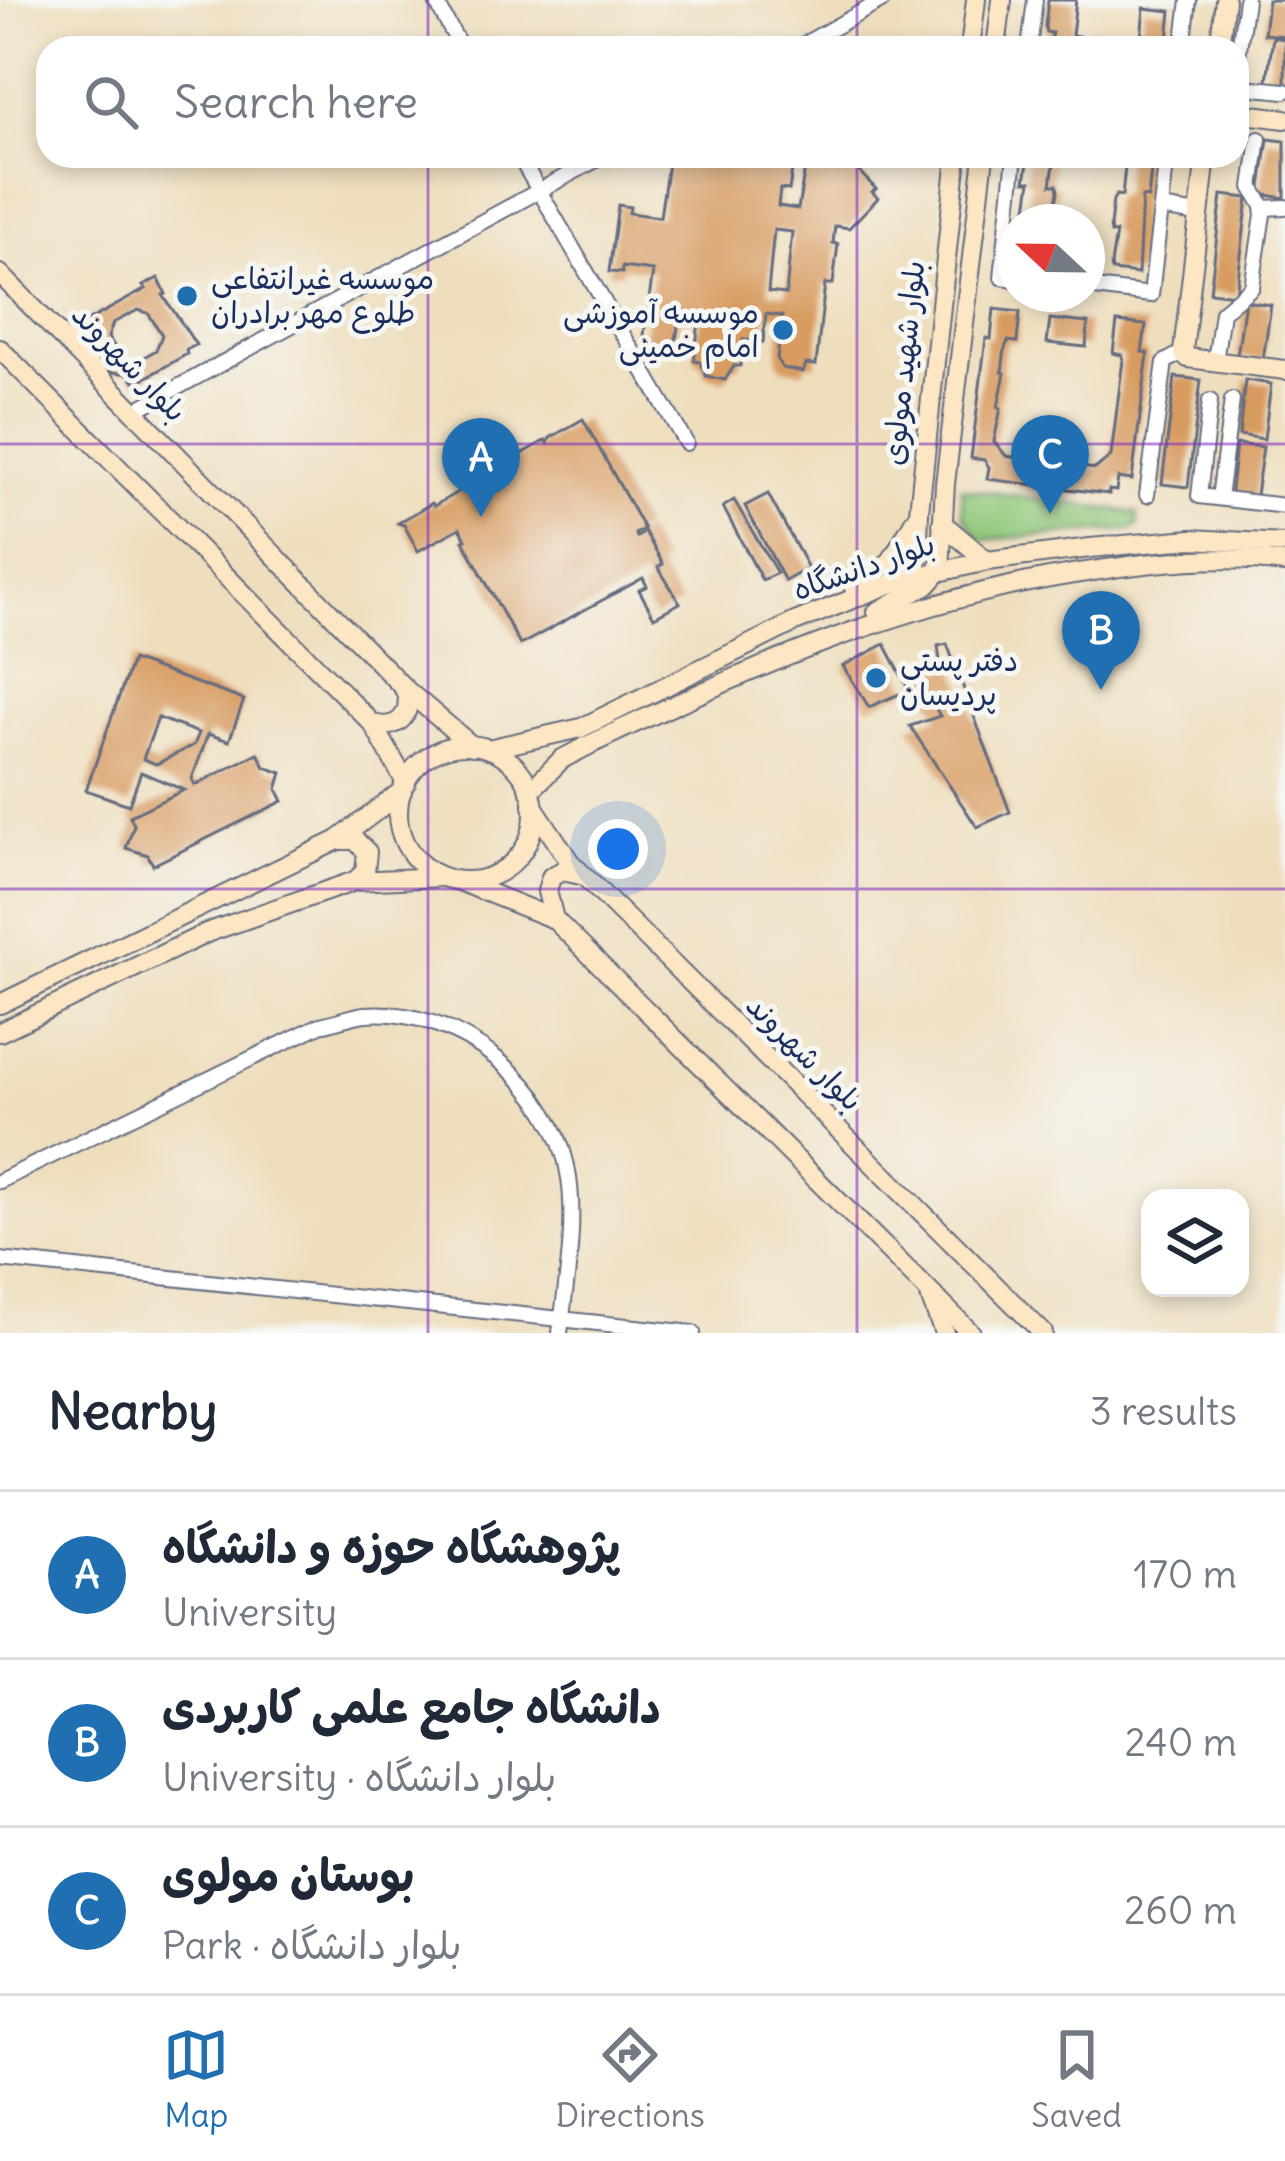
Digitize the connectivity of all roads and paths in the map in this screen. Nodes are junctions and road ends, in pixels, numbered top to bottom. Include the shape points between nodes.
1 (435, 0) edge
2 (883, 0) edge
3 (976, 0) edge
4 (1002, 0) edge
5 (1035, 0) edge
6 (1189, 0) edge
7 (1225, 0) edge
8 (1246, 0) edge
9 (454, 36) edge
10 (818, 36) edge
11 (972, 36) edge
12 (998, 36) edge
13 (1030, 36) edge
14 (1184, 36) edge
15 (1220, 36) edge
16 (1241, 36) edge
17 (1249, 87) edge
18 (1285, 91) edge
19 (1249, 114) edge
20 (1285, 118) edge
21 (1259, 140) dead end
22 (525, 168) edge
23 (582, 168) edge
24 (956, 168) edge
25 (983, 168) edge
26 (1014, 168) edge
27 (1166, 168) edge
28 (1204, 168) edge
29 (538, 192) junction
30 (1010, 204) edge
31 (1285, 207) edge
32 (1161, 208) junction
33 (1264, 208) junction
34 (1198, 214) junction
35 (0, 274) edge
36 (1105, 289) edge
37 (0, 349) edge
38 (1183, 352) junction
39 (1215, 362) junction
40 (1285, 369) edge
41 (1232, 400) dead end
42 (1210, 401) dead end
43 (134, 411) junction
44 (686, 443) dead end
45 (1148, 495) dead end
46 (1219, 498) junction
47 (1285, 506) edge
48 (919, 512) junction
49 (941, 530) junction
50 (917, 541) junction
51 (1285, 544) edge
52 (987, 560) junction
53 (1285, 563) edge
54 (928, 576) junction
55 (1007, 584) junction
56 (795, 622) junction
57 (847, 632) junction
58 (404, 688) junction
59 (373, 724) junction
60 (480, 747) junction
61 (404, 787) junction
62 (532, 799) junction
63 (338, 840) junction
64 (585, 877) junction
65 (451, 879) junction
66 (355, 880) junction
67 (554, 919) junction
68 (0, 1004) edge
69 (0, 1032) edge
70 (0, 1180) edge
71 (0, 1261) edge
72 (929, 1291) junction
73 (560, 1327) edge
74 (693, 1333) edge
75 (944, 1333) edge
76 (971, 1333) edge
77 (1043, 1333) edge

1 - 9 street
2 - 10 street
3 - 11 main road
4 - 12 main road
5 - 13 street
6 - 14 street
7 - 15 main road
8 - 16 street
17 - 18 street
19 - 20 main road
21 - 33 street via 1252,187
22 - 29 street
23 - 29 street
24 - 48 main road, بلوار شهید مولوی
25 - 49 main road, بلوار شهید مولوی
26 - 30 street
27 - 32 street
28 - 34 main road
29 - 43 street
29 - 44 street
31 - 33 street
32 - 34 street
32 - 36 street via 1151,295
33 - 39 street via 1252,287 1222,312
34 - 38 main road
35 - 43 main road, بلوار شهروند
37 - 59 main road
38 - 39 main road
38 - 45 street via 1165,362
39 - 40 main road
41 - 46 street
42 - 46 street via 1199,496
43 - 58 main road, بلوار شهروند
46 - 47 street
48 - 50 main road, بلوار شهید مولوی
48 - 56 main road via 892,561
49 - 50 main road via 930,545
49 - 52 main road
49 - 54 main road, بلوار شهید مولوی
50 - 54 main road, بلوار شهید مولوی
51 - 52 main road, بلوار دانشگاه via 1191,539
52 - 54 main road, بلوار دانشگاه
53 - 55 main road, بلوار دانشگاه via 1209,558
54 - 55 main road via 947,586
54 - 56 main road, بلوار دانشگاه
54 - 57 main road
55 - 57 main road, بلوار دانشگاه
56 - 60 main road, بلوار دانشگاه via 581,728
57 - 62 main road, بلوار دانشگاه via 562,759
58 - 59 main road via 407,714 385,728
58 - 60 main road, بلوار شهروند
59 - 61 main road
60 - 61 main road via 443,749
60 - 62 main road via 514,765
61 - 63 main road
61 - 65 main road via 404,842
62 - 64 main road, بلوار شهروند
62 - 65 main road via 519,855 493,876
63 - 66 main road via 355,840 367,852 368,866
63 - 68 main road
64 - 67 main road via 551,877
64 - 77 main road, بلوار شهروند
65 - 66 main road
65 - 67 main road
66 - 69 main road via 209,932
67 - 72 main road
70 - 73 street via 320,1025 366,1014 418,1021 494,1056 547,1112 572,1206
71 - 73 street
72 - 75 main road
72 - 76 main road
73 - 74 street

